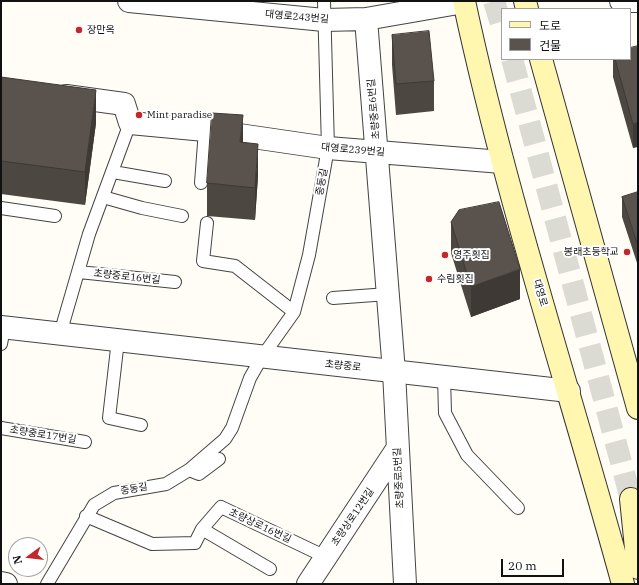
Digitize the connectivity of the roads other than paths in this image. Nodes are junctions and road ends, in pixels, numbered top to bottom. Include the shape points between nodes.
1 (129, 1) edge
2 (621, 1) edge
3 (638, 1) edge
4 (464, 2) edge
5 (324, 11) edge
6 (366, 19) junction
7 (541, 60) edge
8 (48, 94) edge
9 (130, 123) junction
10 (205, 130) junction
11 (328, 148) junction
12 (378, 152) junction
13 (502, 162) junction
14 (113, 172) junction
15 (165, 181) dead end
16 (201, 183) dead end
17 (103, 197) junction
18 (1, 208) edge
19 (55, 216) dead end
20 (182, 216) dead end
21 (207, 223) dead end
22 (79, 272) junction
23 (175, 282) dead end
24 (388, 294) junction
25 (333, 298) dead end
26 (294, 312) junction
27 (2, 333) edge
28 (60, 334) junction
29 (118, 340) junction
30 (262, 357) junction
31 (394, 372) junction
32 (444, 377) junction
33 (569, 391) junction
34 (638, 408) edge
35 (141, 425) dead end
36 (1, 428) edge
37 (86, 442) dead end
38 (397, 450) junction
39 (219, 459) dead end
40 (188, 470) junction
41 (518, 508) dead end
42 (86, 516) junction
43 (638, 518) edge
44 (202, 529) junction
45 (326, 557) junction
46 (638, 568) edge
47 (270, 569) dead end
48 (1, 583) edge
49 (6, 584) edge
50 (47, 584) edge
51 (308, 584) edge
52 (405, 584) edge
53 (623, 584) edge

1 - 5 street, 대영로243번길
2 - 3 street
4 - 6 street, 대영로243번길
4 - 13 main road, 대영로
5 - 6 street, 대영로243번길
5 - 11 lane, 중동길
6 - 12 street, 초량중로6번길
7 - 34 main road
8 - 9 street via 124,104
9 - 10 street, 대영로239번길
9 - 14 lane, 초량중로16번길
10 - 11 street, 대영로239번길
10 - 16 lane
11 - 12 street, 대영로239번길
11 - 26 lane, 중동길 via 309,255
12 - 13 street, 대영로239번길
12 - 24 street, 초량중로6번길
13 - 33 main road, 대영로
14 - 15 lane
14 - 17 lane, 초량중로16번길
17 - 20 lane
17 - 22 lane, 초량중로16번길
18 - 19 lane
21 - 26 lane via 202,261 235,266
22 - 23 lane, 초량중로16번길
22 - 28 lane, 초량중로16번길
24 - 25 lane
24 - 31 street, 초량중로6번길
26 - 30 lane, 중동길
27 - 28 street, 초량중로
28 - 29 street, 초량중로
29 - 30 street, 초량중로
29 - 35 lane via 109,418
30 - 31 street, 초량중로
30 - 40 lane, 중동길 via 247,384 232,428 225,439
31 - 32 street, 초량중로
31 - 38 street, 초량중로5번길
32 - 33 street, 초량중로
32 - 41 lane via 445,413 467,455
33 - 53 main road, 대영로
36 - 37 lane, 초량중로17번길
38 - 45 street, 초량상로12번길
38 - 52 street, 초량중로5번길
39 - 40 lane, 중동길 via 199,474
40 - 42 lane, 중동길 via 166,484 114,492 94,505
42 - 44 lane, 초량상로16번길 via 152,544 195,543
42 - 50 lane, 중동길
43 - 46 main road via 631,500
44 - 45 lane, 초량상로16번길 via 221,507
44 - 47 lane
45 - 51 street, 초량상로12번길
48 - 49 street

